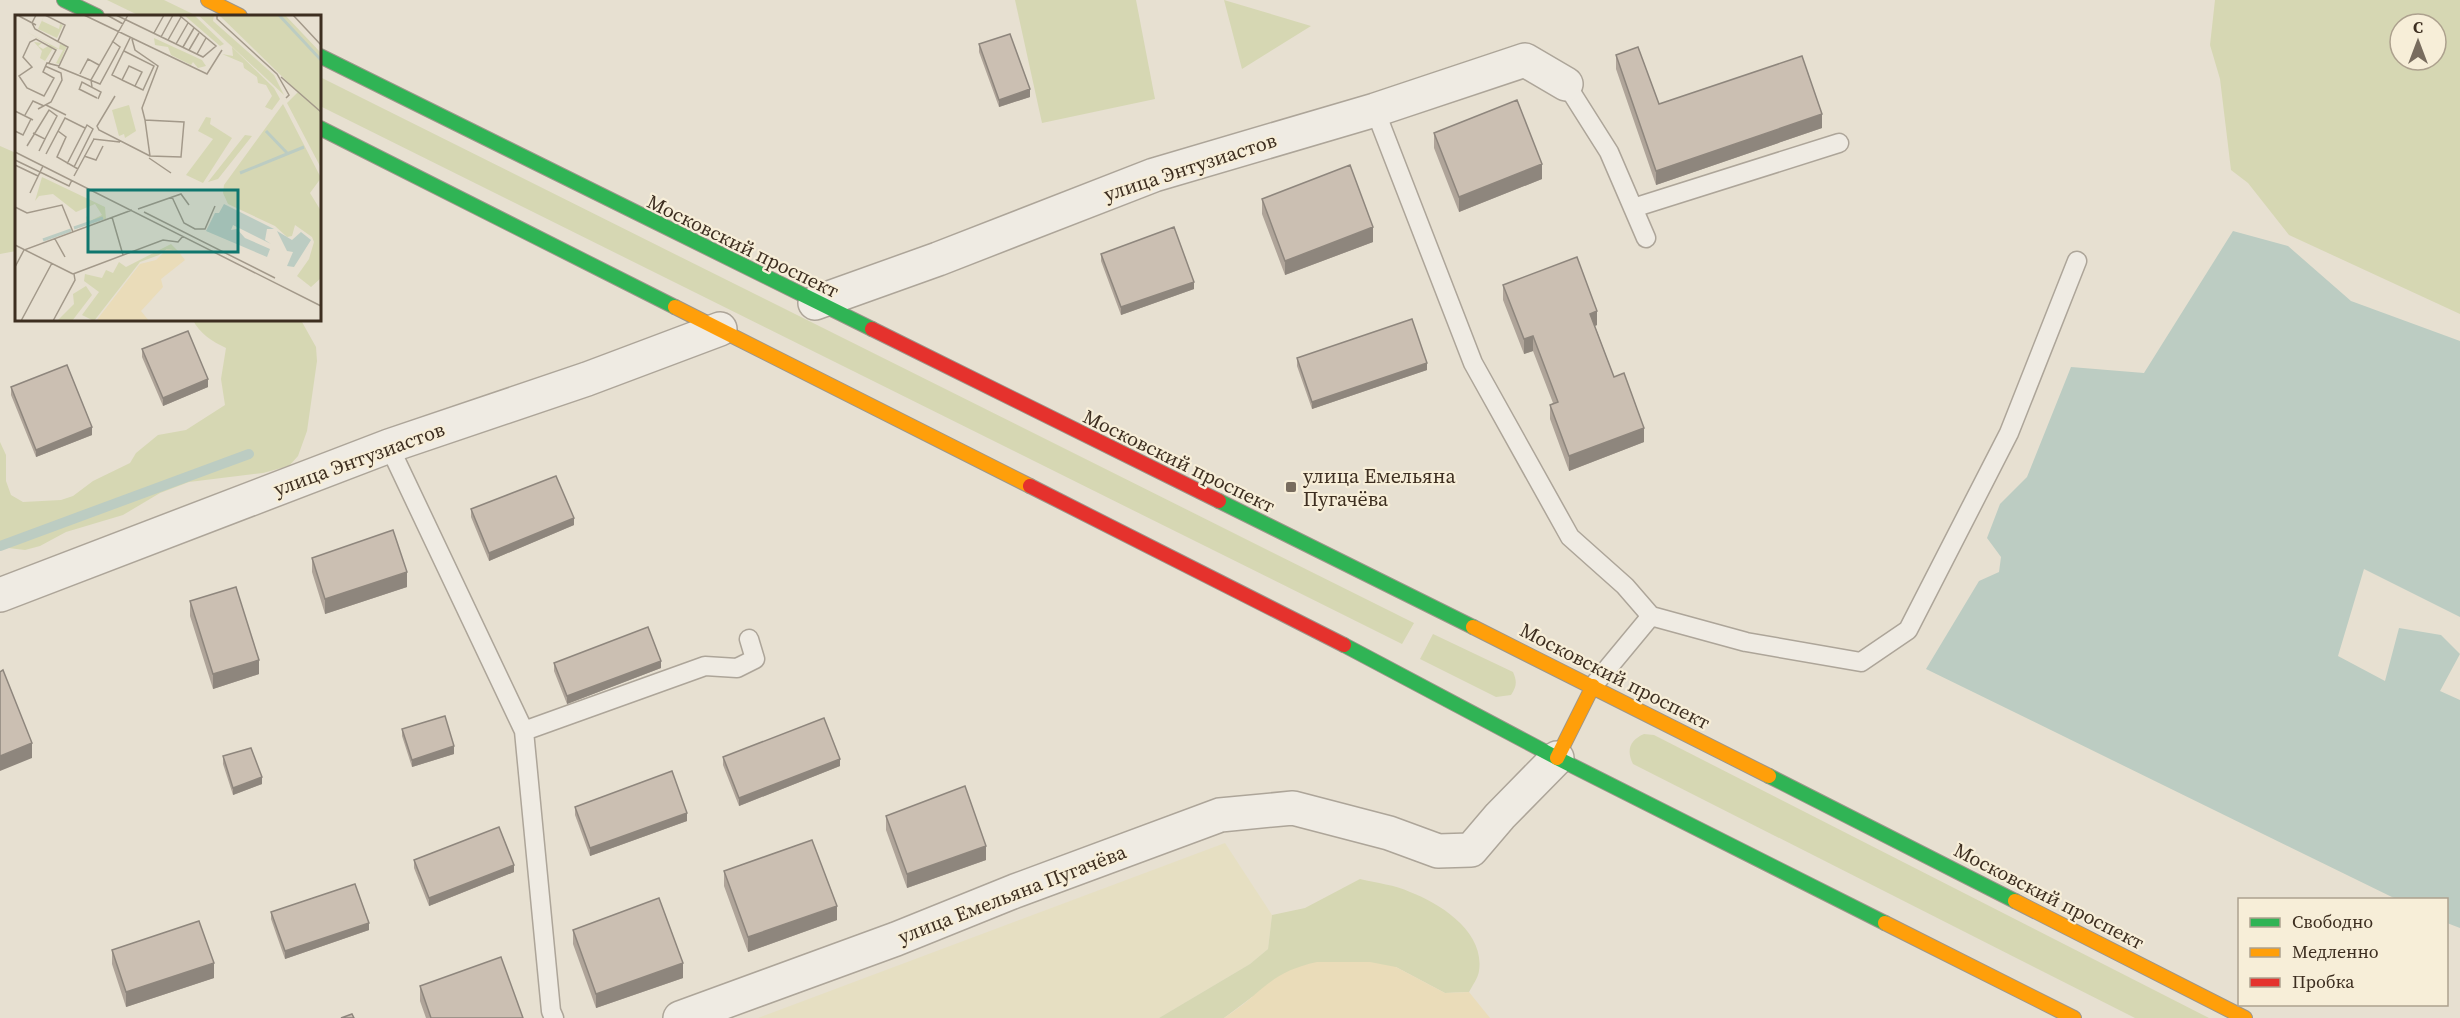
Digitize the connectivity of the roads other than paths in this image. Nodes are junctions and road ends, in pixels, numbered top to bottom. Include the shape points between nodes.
1 (64, 0) edge
2 (208, 0) edge
3 (95, 15) edge
4 (238, 15) edge
5 (321, 56) edge
6 (1566, 84) joint
7 (1375, 110) junction
8 (321, 129) edge
9 (1839, 143) dead end
10 (1634, 208) junction
11 (1646, 238) dead end
12 (2077, 261) dead end
13 (815, 303) junction
14 (720, 329) junction
15 (389, 446) junction
16 (0, 595) edge
17 (1651, 616) junction
18 (749, 639) dead end
19 (1593, 686) junction
20 (524, 731) junction
21 (1557, 758) junction
22 (554, 1018) edge
23 (680, 1018) edge
24 (2074, 1018) edge
25 (2245, 1018) edge

1 - 3 main road
2 - 4 main road
5 - 13 main road, Московский проспект
6 - 7 street, улица Энтузиастов via 1525,60
6 - 10 lane via 1609,152
7 - 13 street, улица Энтузиастов via 1154,175
7 - 17 lane via 1473,363 1570,537 1626,586
8 - 14 main road
9 - 10 lane
10 - 11 lane
12 - 17 lane via 2009,433 1908,630 1861,662 1746,642
13 - 19 main road, Московский проспект
14 - 15 street, улица Энтузиастов
14 - 21 main road via 1399,673
15 - 16 street, улица Энтузиастов
15 - 20 lane
17 - 19 lane
18 - 20 lane via 754,659 736,668 705,666
19 - 21 main road
19 - 25 main road, Московский проспект
20 - 22 lane
21 - 23 street, улица Емельяна Пугачёва via 1471,850 1438,851 1389,833 1293,808 1220,815
21 - 24 main road

